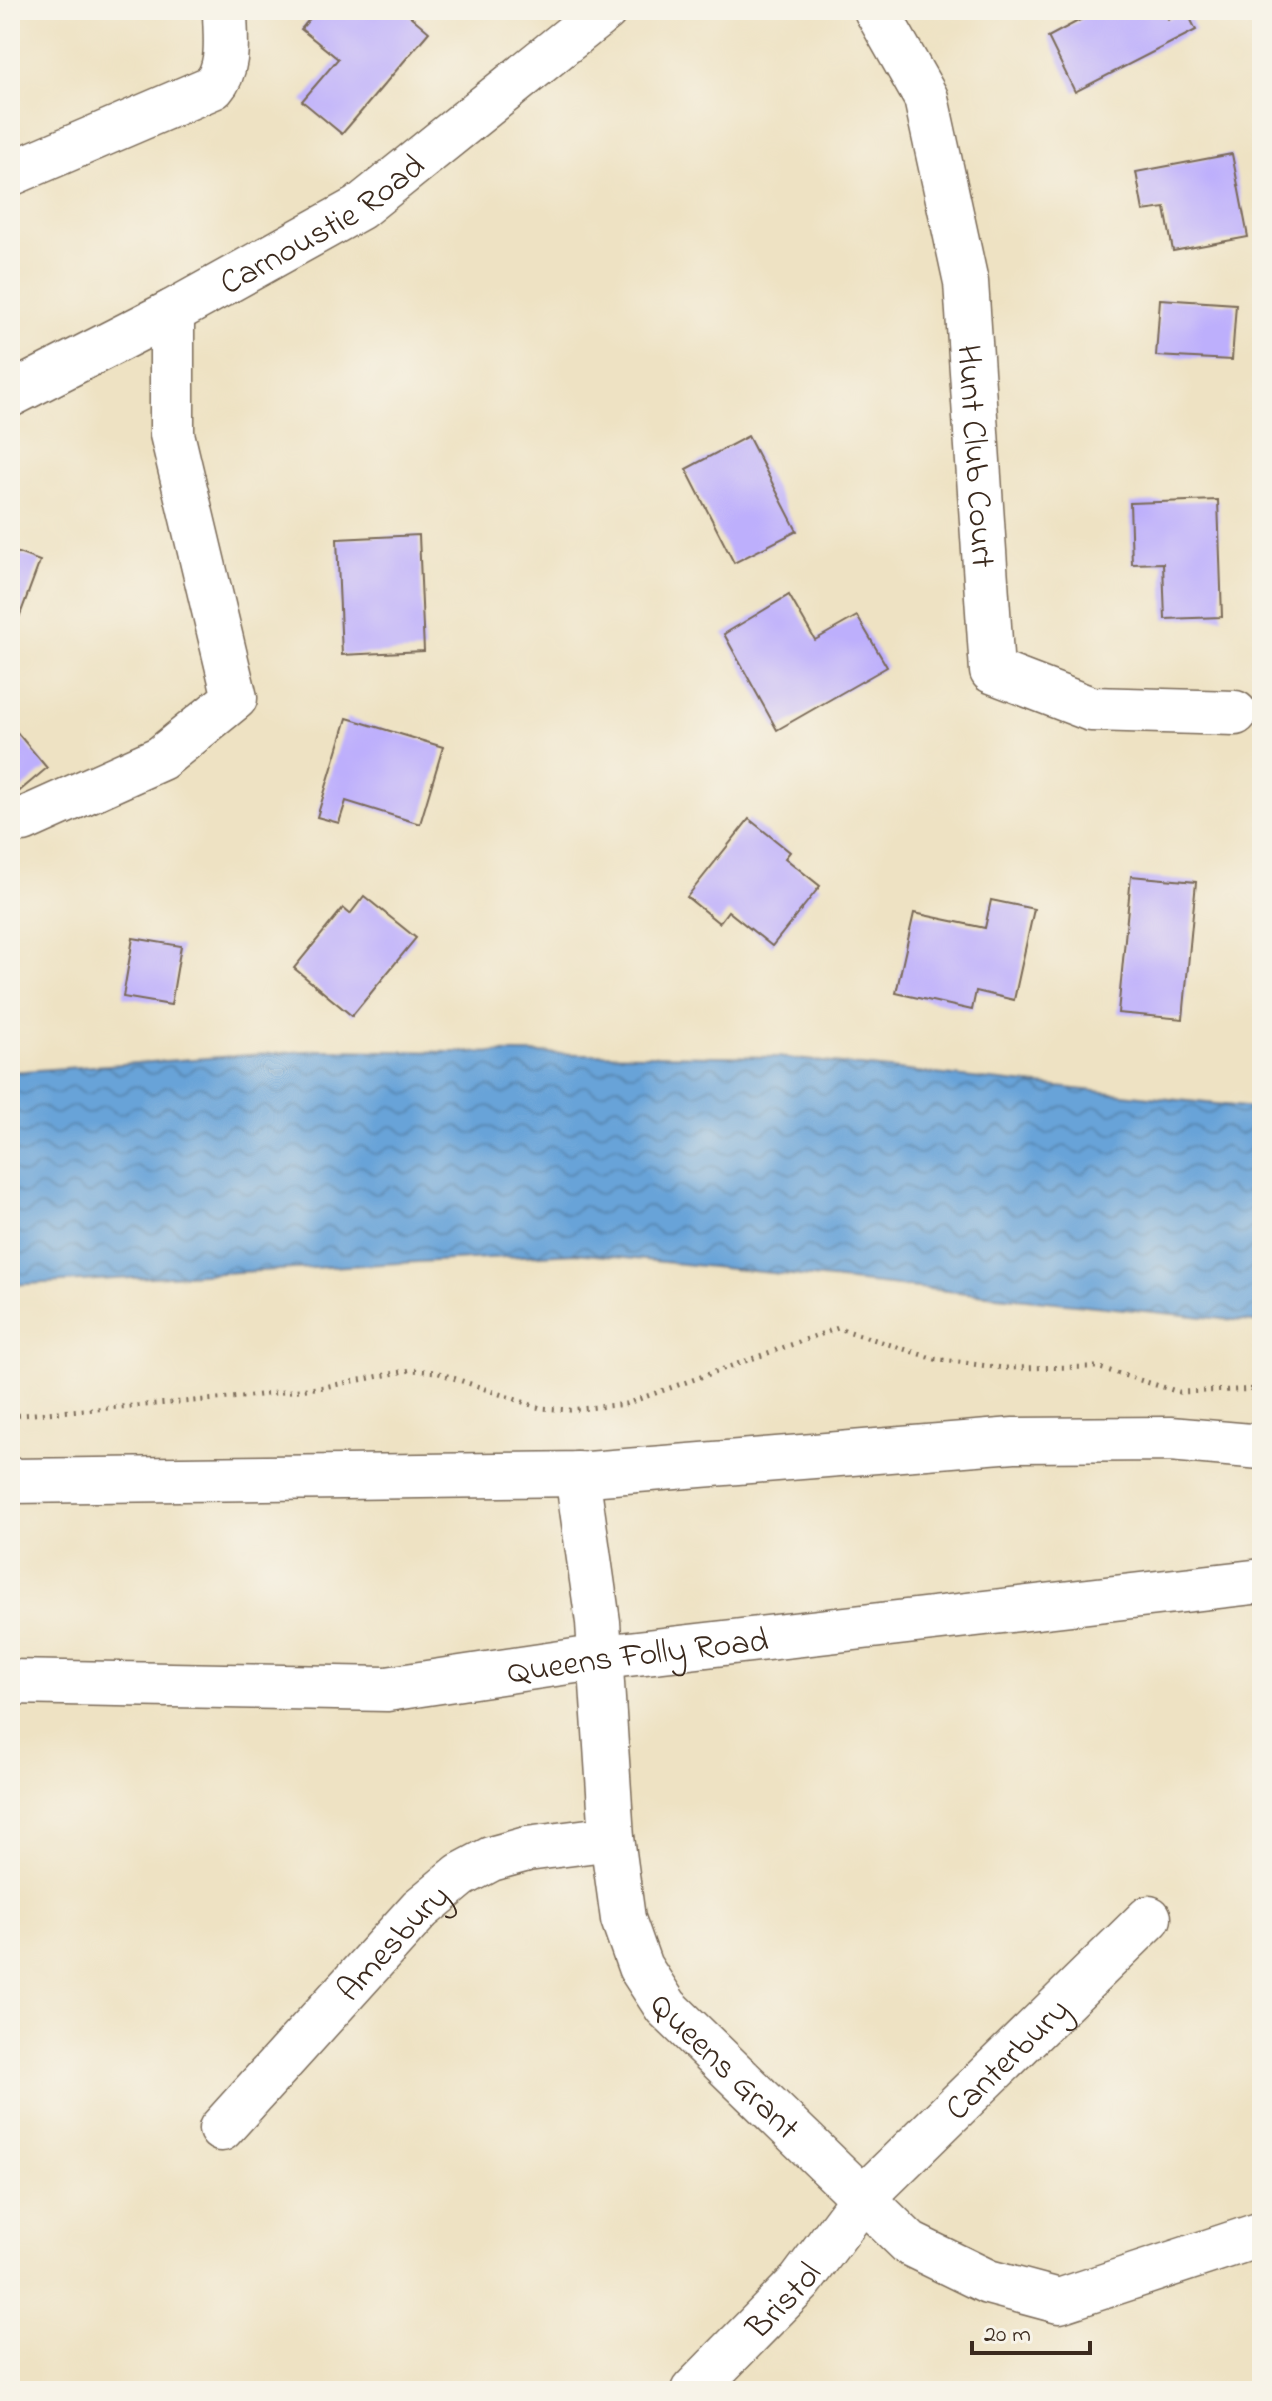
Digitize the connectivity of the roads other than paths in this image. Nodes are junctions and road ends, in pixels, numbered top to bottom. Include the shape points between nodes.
1 (225, 10) edge
2 (605, 10) edge
3 (876, 10) edge
4 (10, 174) edge
5 (172, 312) junction
6 (10, 395) edge
7 (1235, 713) dead end
8 (10, 820) edge
9 (1262, 1447) edge
10 (577, 1474) junction
11 (10, 1481) edge
12 (1262, 1581) edge
13 (602, 1657) junction
14 (10, 1682) edge
15 (612, 1838) junction
16 (1149, 1918) dead end
17 (221, 2129) dead end
18 (862, 2199) junction
19 (1262, 2234) edge
20 (693, 2391) edge

1 - 4 street via 226,53 213,87
2 - 5 street, Carnoustie Road via 359,208
3 - 7 street, Hunt Club Court via 926,98 966,282 992,671 1091,709
5 - 6 street, Carnoustie Road
5 - 8 street via 172,434 235,698 161,758 23,820
9 - 10 street via 1170,1439 1014,1440
10 - 11 street
10 - 13 street, Queens Grant
12 - 13 street, Queens Folly Road
13 - 14 street, Queens Folly Road via 387,1689
13 - 15 street, Queens Grant
15 - 17 street, Amesbury via 527,1849 461,1875 420,1909
15 - 18 street, Queens Grant via 623,1919 640,1967 666,2007
16 - 18 street, Canterbury
18 - 19 street, Queens Grant via 910,2244 988,2282 1059,2301
18 - 20 street, Bristol via 800,2282

